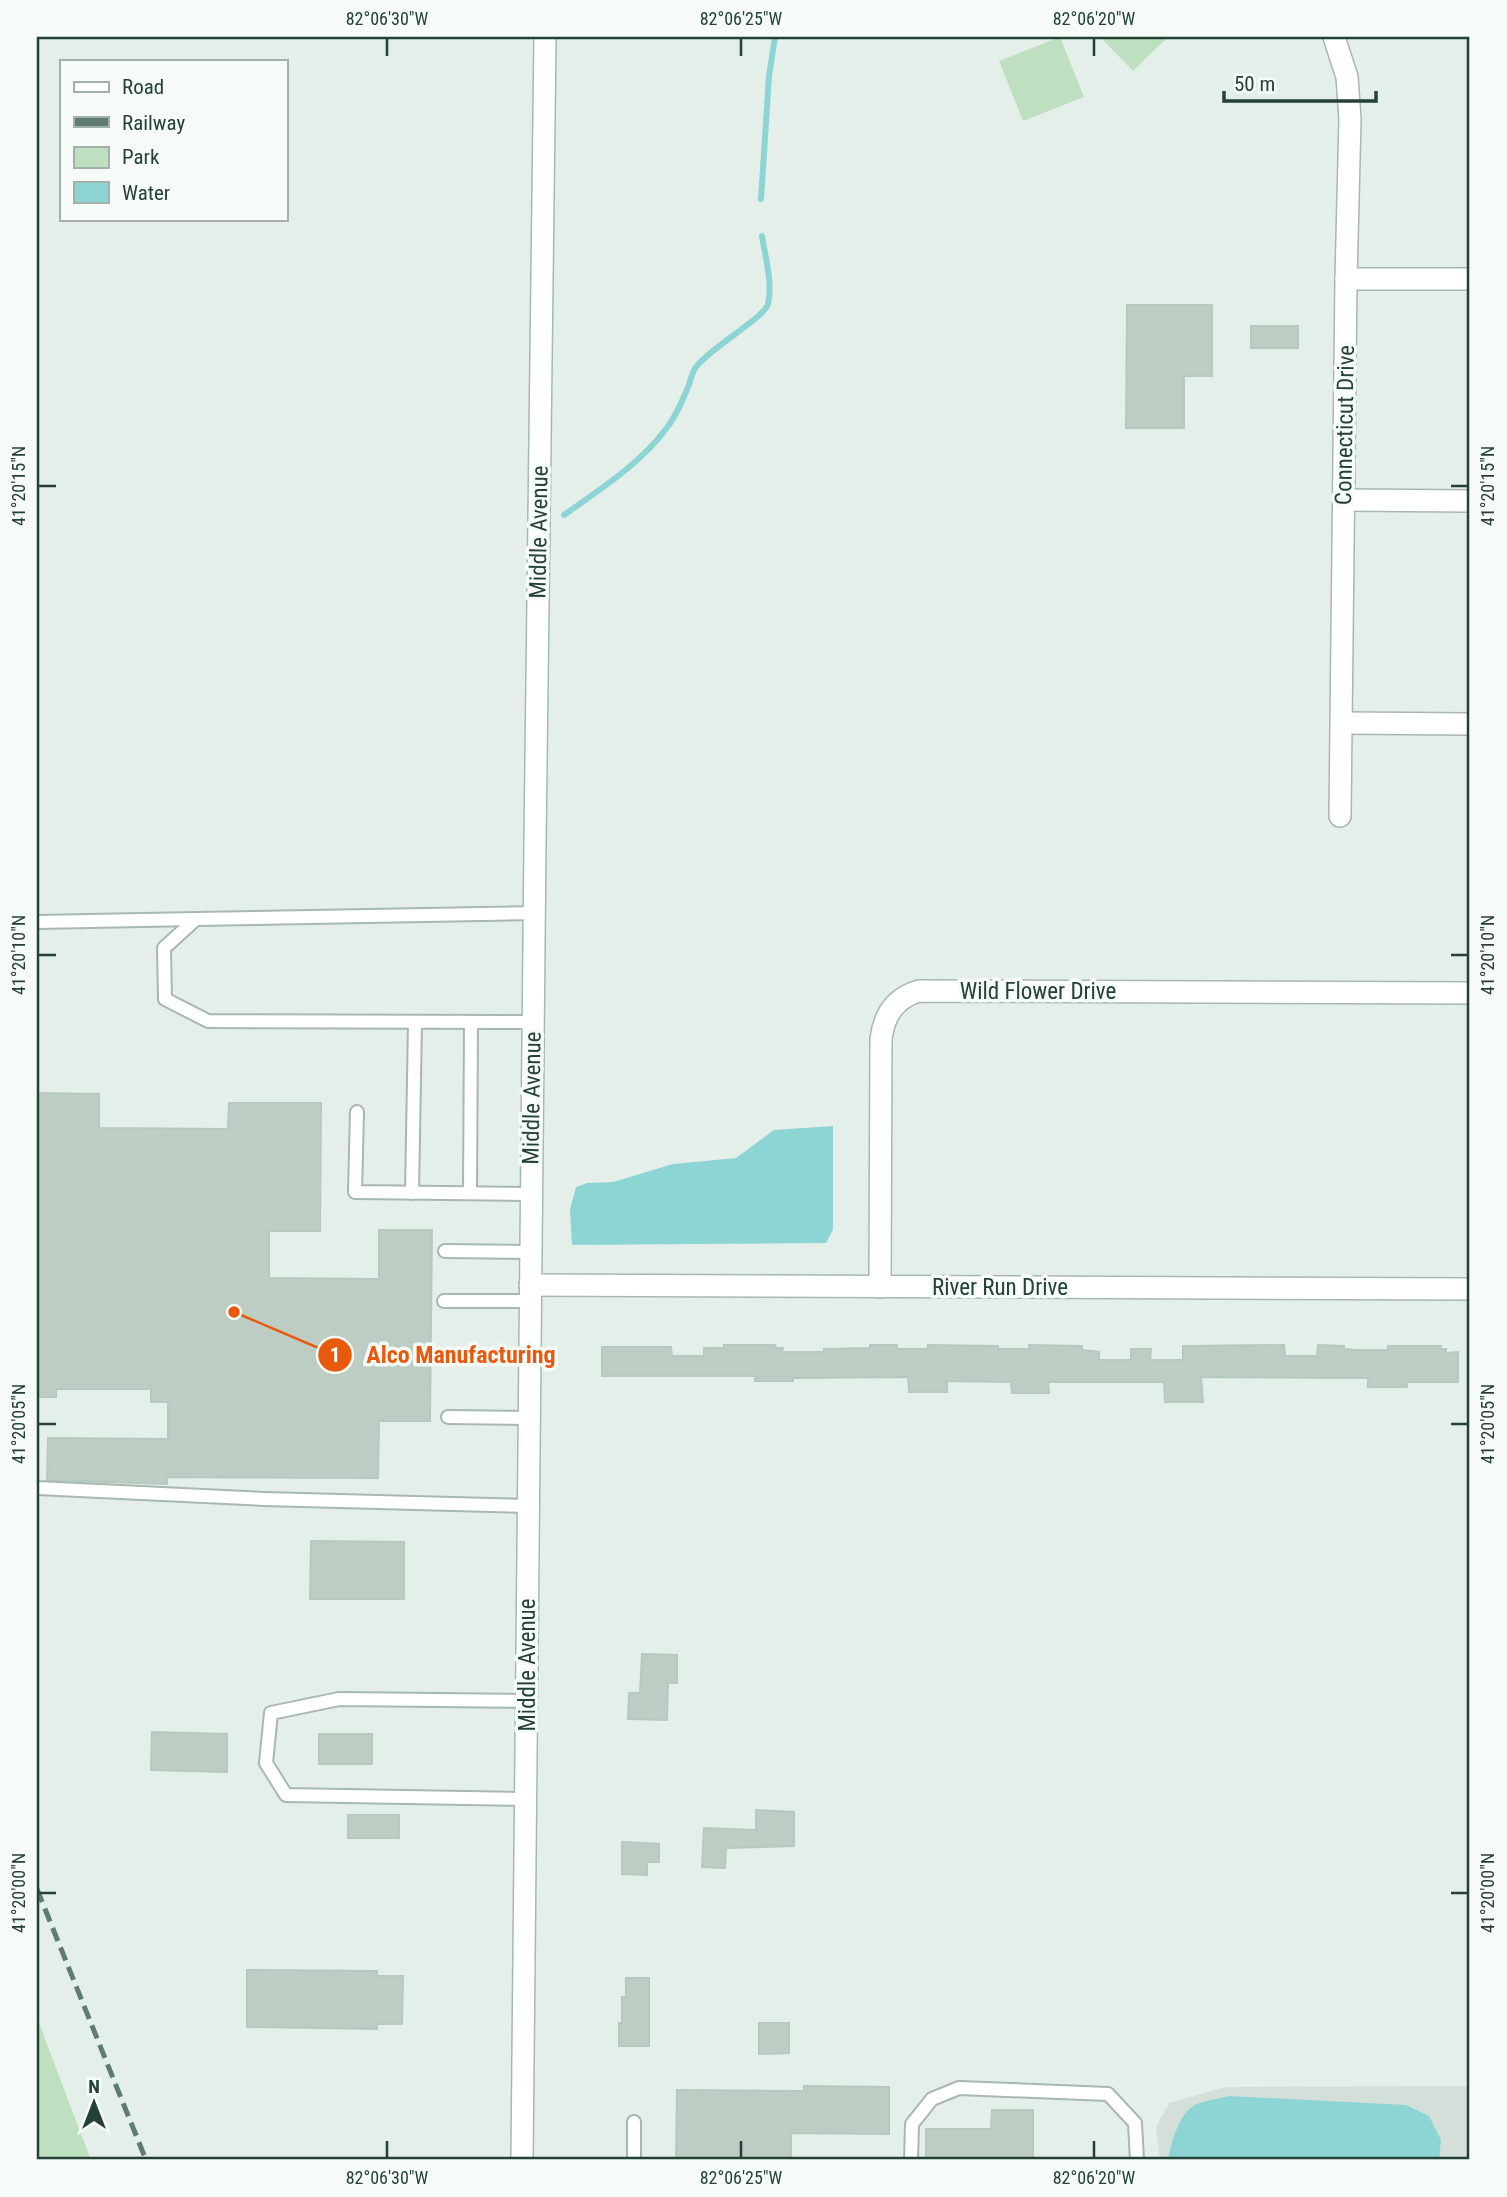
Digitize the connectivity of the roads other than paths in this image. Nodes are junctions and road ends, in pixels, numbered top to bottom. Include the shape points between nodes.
1 (545, 37) edge
2 (1334, 37) edge
3 (1346, 279) junction
4 (1470, 279) edge
5 (1344, 500) junction
6 (1470, 501) edge
7 (1342, 723) junction
8 (1470, 724) edge
9 (1340, 816) dead end
10 (534, 913) junction
11 (196, 919) junction
12 (37, 922) edge
13 (1470, 993) edge
14 (415, 1022) junction
15 (471, 1022) junction
16 (533, 1022) junction
17 (357, 1112) dead end
18 (412, 1193) junction
19 (470, 1193) junction
20 (531, 1194) junction
21 (444, 1251) dead end
22 (531, 1252) junction
23 (880, 1287) junction
24 (1470, 1289) edge
25 (530, 1293) junction
26 (443, 1301) dead end
27 (448, 1417) dead end
28 (529, 1418) junction
29 (37, 1488) edge
30 (528, 1506) junction
31 (527, 1701) junction
32 (526, 1798) junction
33 (634, 2122) dead end
34 (522, 2160) edge
35 (634, 2160) edge
36 (911, 2160) edge
37 (1137, 2160) edge

1 - 10 street, Middle Avenue
2 - 3 street, Connecticut Drive via 1344,62 1350,104
3 - 4 street
3 - 5 street, Connecticut Drive
5 - 6 street
5 - 7 street, Connecticut Drive
7 - 8 street
7 - 9 street, Connecticut Drive
10 - 11 lane
10 - 16 street, Middle Avenue
11 - 12 lane
11 - 14 lane via 164,948 165,999 208,1021
13 - 23 street, Wild Flower Drive via 910,994 888,1014 881,1039
14 - 15 lane
14 - 18 lane
15 - 16 lane
15 - 19 lane
16 - 20 street, Middle Avenue
17 - 18 lane via 355,1192
18 - 19 lane
19 - 20 lane
20 - 22 street, Middle Avenue
21 - 22 lane
22 - 25 street, Middle Avenue
23 - 24 street, River Run Drive
23 - 25 street, River Run Drive
25 - 26 lane
25 - 28 street, Middle Avenue
27 - 28 lane
28 - 30 street, Middle Avenue
29 - 30 lane
30 - 31 street, Middle Avenue
31 - 32 street, Middle Avenue
31 - 32 lane via 339,1699 271,1713 266,1763 286,1796
32 - 34 street, Middle Avenue
33 - 35 lane
36 - 37 lane via 912,2124 932,2099 959,2088 1108,2094 1135,2123

